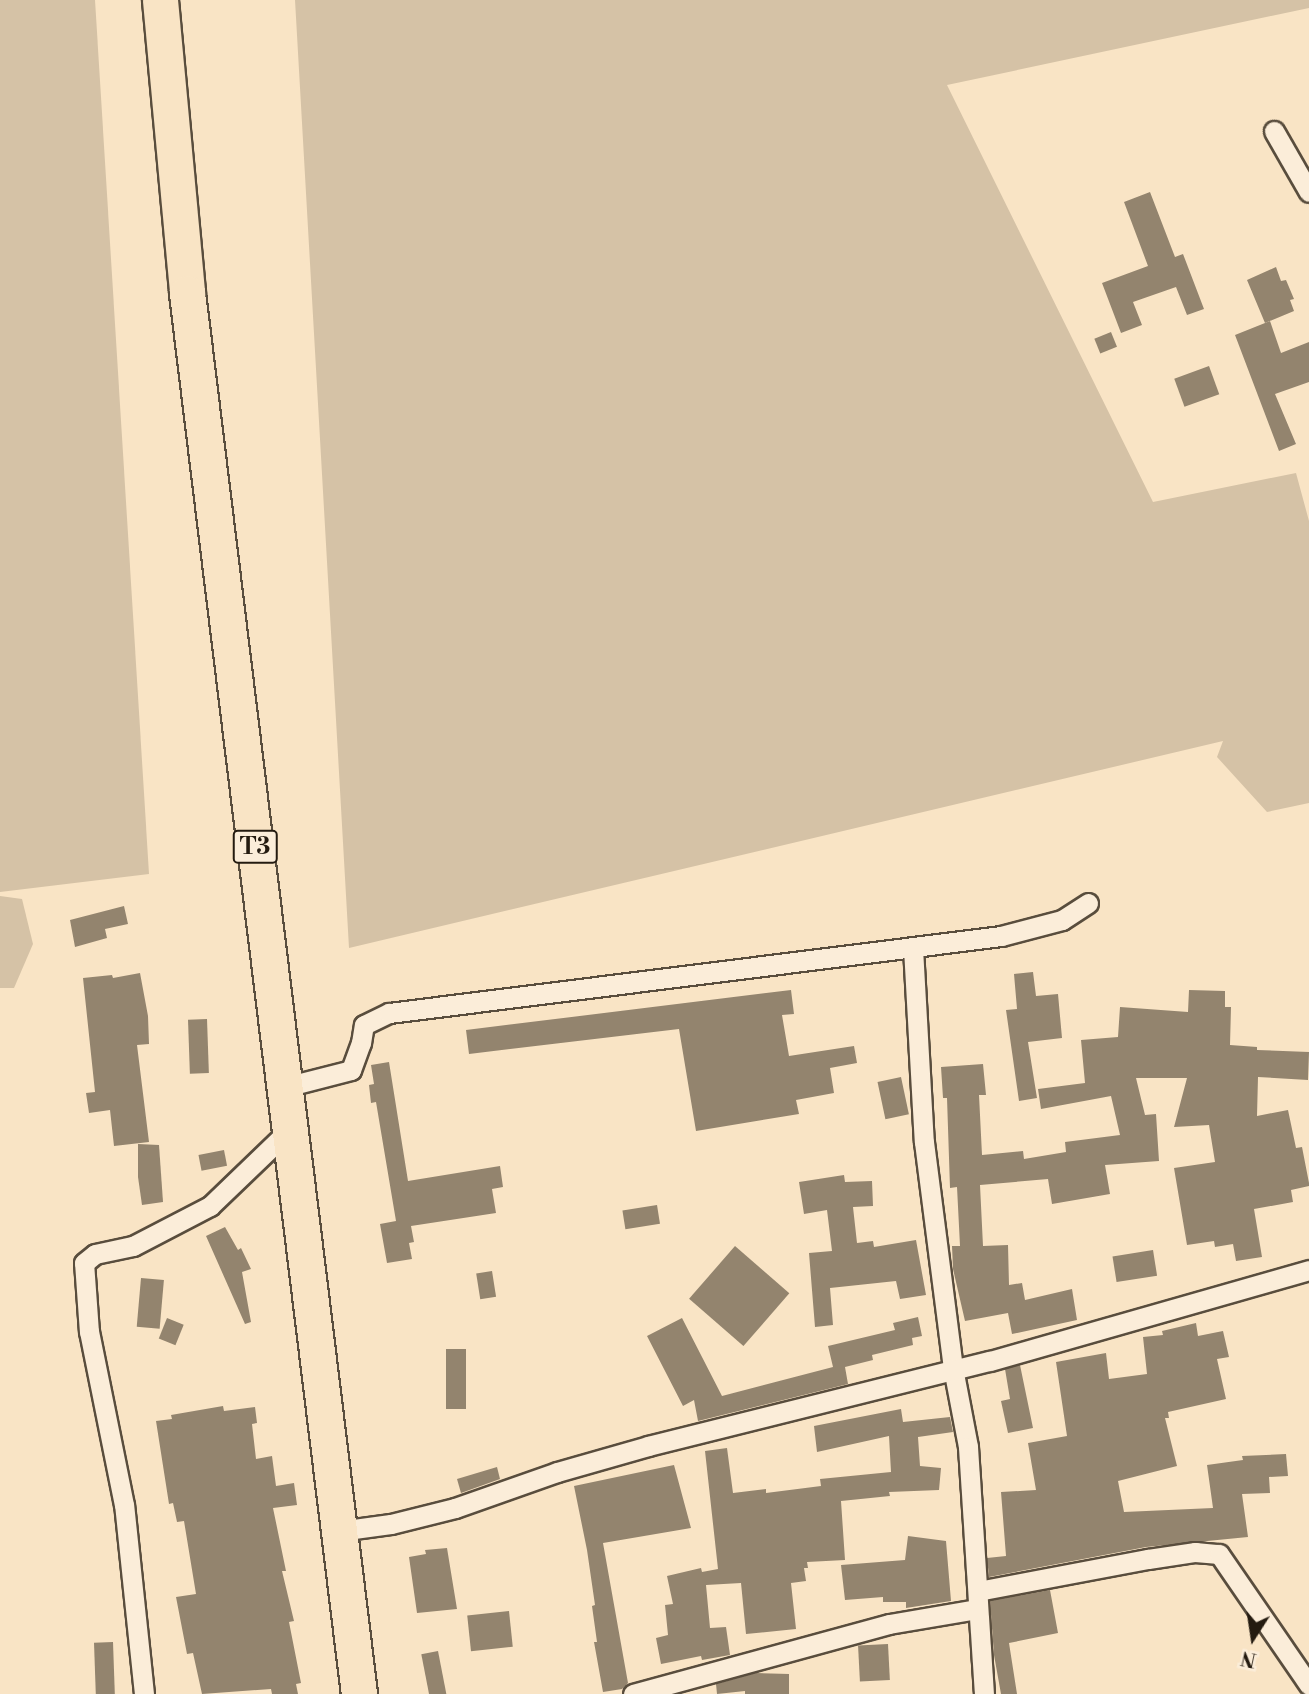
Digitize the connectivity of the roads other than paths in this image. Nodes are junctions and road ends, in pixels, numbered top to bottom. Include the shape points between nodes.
1 (160, 0) edge
2 (1275, 131) dead end
3 (1309, 192) edge
4 (1088, 903) dead end
5 (913, 948) junction
6 (285, 1087) junction
7 (290, 1129) junction
8 (1309, 1270) edge
9 (953, 1368) junction
10 (339, 1531) junction
11 (978, 1600) junction
12 (1309, 1685) edge
13 (144, 1694) edge
14 (359, 1694) edge
15 (633, 1694) edge
16 (984, 1694) edge

1 - 6 highway, T3 via 187,293
2 - 3 street
4 - 5 street via 1062,920 1001,936
5 - 6 street via 389,1013 364,1025 351,1070
5 - 9 street via 924,1142
6 - 7 highway, T3
7 - 10 highway, T3
7 - 13 street via 210,1206 133,1246 95,1254 84,1263 89,1332 124,1505
8 - 9 street
9 - 10 street via 648,1446 455,1508
9 - 11 street via 968,1447
10 - 14 highway, T3
11 - 12 street via 1148,1559 1195,1552 1219,1554
11 - 15 street
11 - 16 street

